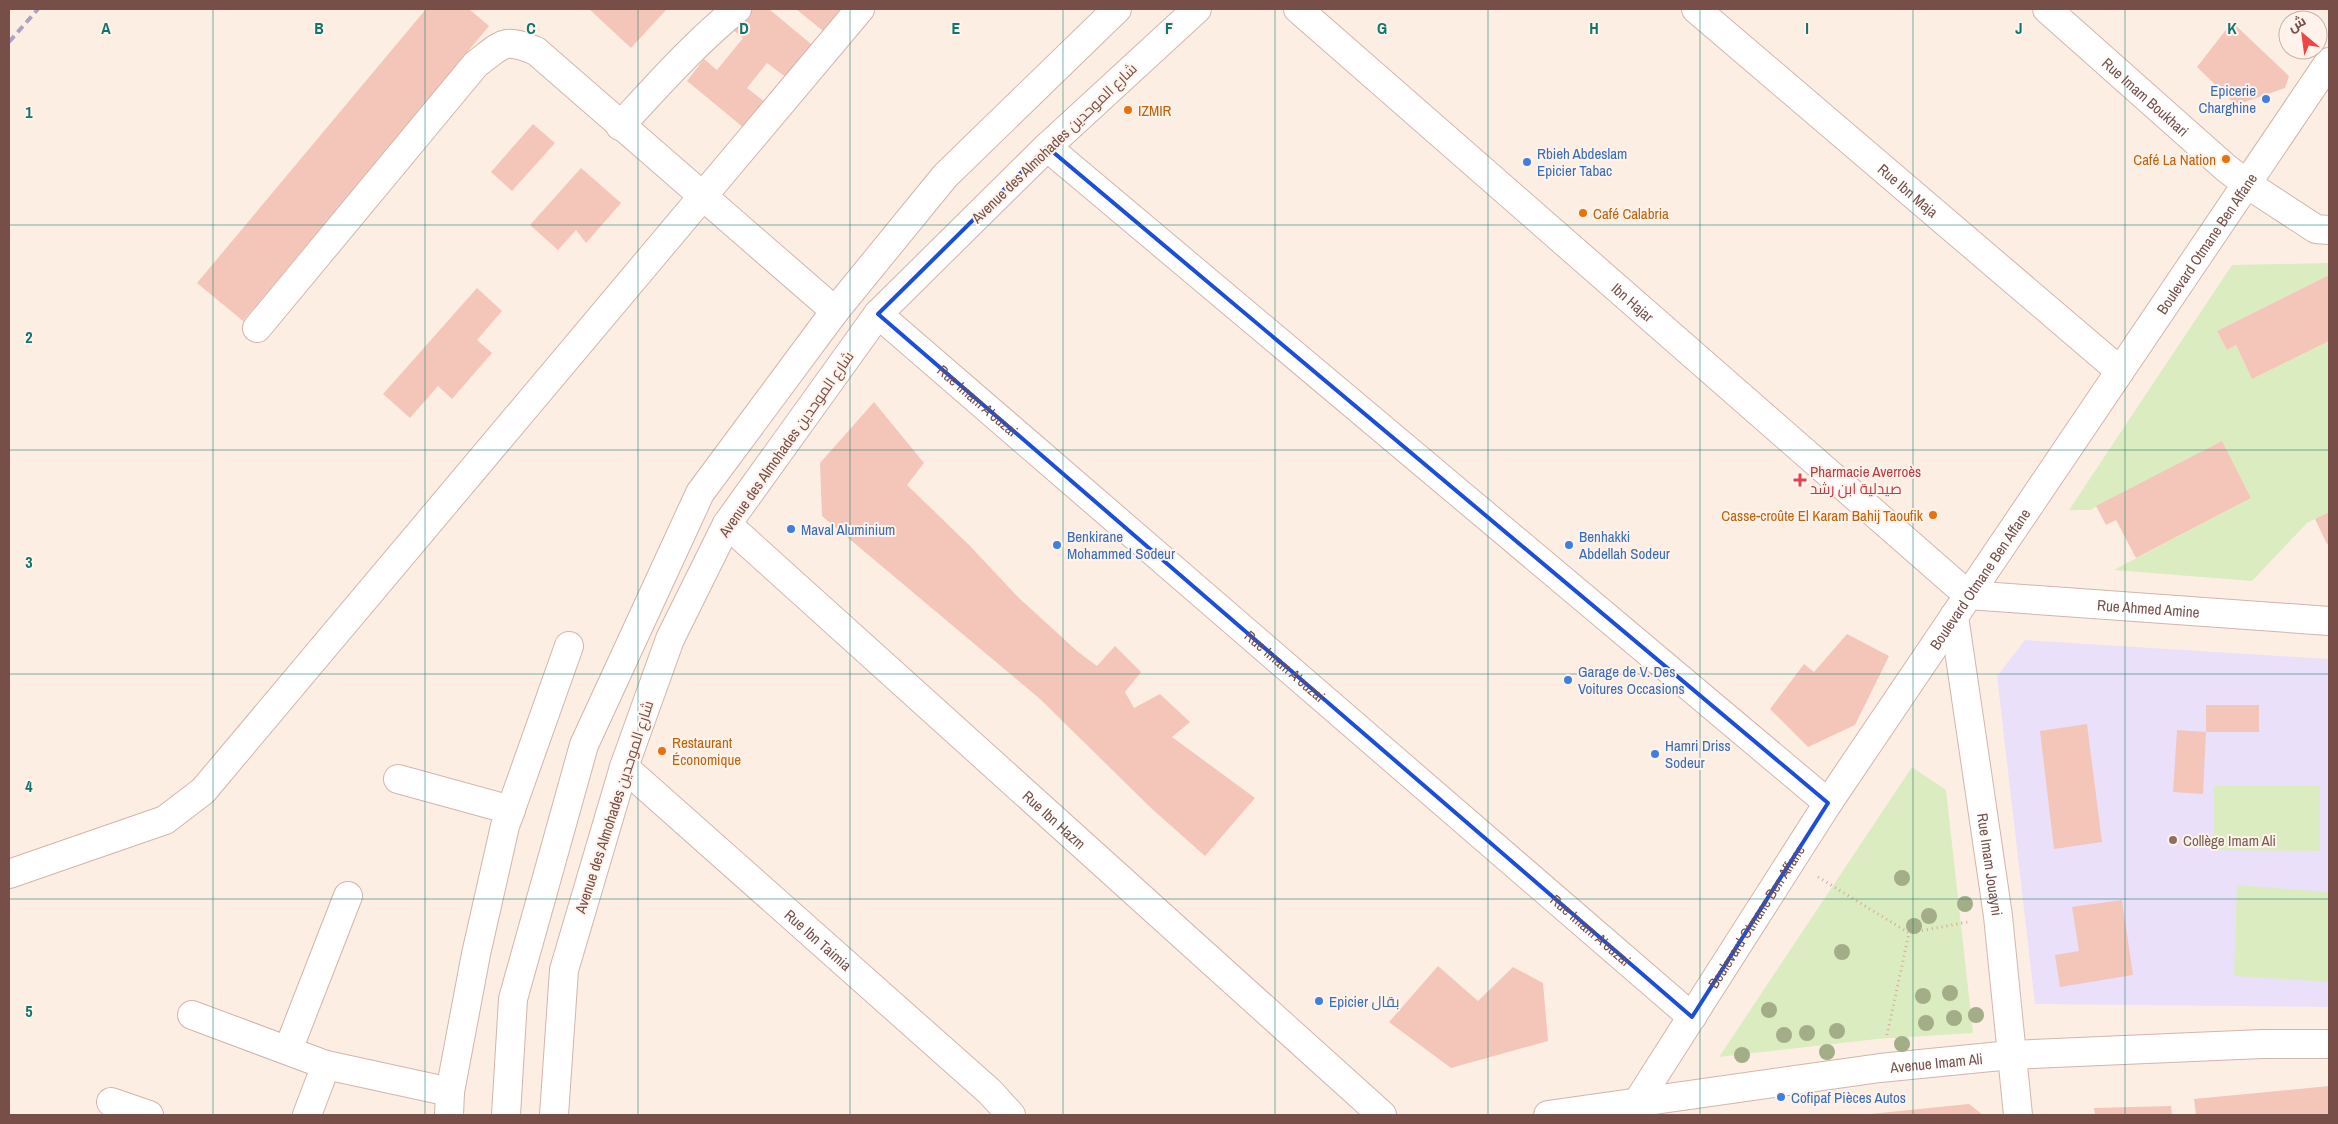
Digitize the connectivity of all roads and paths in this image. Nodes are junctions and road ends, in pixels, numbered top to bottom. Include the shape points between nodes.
1 (736, 9) edge
2 (860, 9) edge
3 (1117, 9) edge
4 (1197, 9) edge
5 (1298, 9) edge
6 (1696, 9) edge
7 (2047, 9) edge
8 (2329, 62) edge
9 (620, 126) junction
10 (1047, 148) junction
11 (2247, 184) junction
12 (702, 197) junction
13 (2329, 230) edge
14 (835, 311) junction
15 (878, 314) junction
16 (257, 328) dead end
17 (2120, 371) junction
18 (727, 524) junction
19 (1961, 605) junction
20 (2329, 621) edge
21 (569, 646) dead end
22 (624, 768) junction
23 (398, 779) dead end
24 (1828, 803) junction
25 (511, 810) junction
26 (1791, 860) junction
27 (9, 874) edge
28 (348, 896) dead end
29 (1998, 916) junction
30 (1909, 933) junction
31 (192, 1015) dead end
32 (1692, 1017) junction
33 (2329, 1044) edge
34 (288, 1050) junction
35 (2011, 1055) junction
36 (326, 1065) junction
37 (1880, 1068) junction
38 (1638, 1101) junction
39 (111, 1102) dead end
40 (449, 1104) edge
41 (149, 1115) edge
42 (307, 1115) edge
43 (506, 1115) edge
44 (554, 1115) edge
45 (1011, 1115) edge
46 (1382, 1115) edge
47 (1548, 1115) edge
48 (2018, 1115) edge

1 - 9 street via 692,49
2 - 12 street
3 - 14 street via 945,176
4 - 10 street, Avenue des Almohades شارع الموحدين
5 - 19 street, Ibn Hajar
6 - 17 street, Rue Ibn Maja
7 - 11 street, Rue Imam Boukhari
8 - 11 street, Boulevard Otmane Ben Affane
9 - 12 street
9 - 16 street via 536,51 515,42 501,45 476,64
10 - 15 street, Avenue des Almohades شارع الموحدين
10 - 24 street
11 - 13 street, Rue Imam Boukhari via 2316,229
11 - 17 street, Boulevard Otmane Ben Affane
12 - 14 street
12 - 27 street via 203,791 165,820
14 - 43 street via 700,493 584,745 513,999
15 - 18 street, Avenue des Almohades شارع الموحدين
15 - 32 street, Rue Imam A'ouzai
17 - 19 street, Boulevard Otmane Ben Affane
18 - 22 street, Avenue des Almohades شارع الموحدين via 670,639
18 - 46 street, Rue Ibn Hazm
19 - 20 street, Rue Ahmed Amine
19 - 24 street, Boulevard Otmane Ben Affane
19 - 29 street, Rue Imam Jouayni
21 - 25 street
22 - 44 street, Avenue des Almohades شارع الموحدين via 564,970
22 - 45 street, Rue Ibn Taimia via 990,1092
23 - 25 street
24 - 26 street, Boulevard Otmane Ben Affane
25 - 40 street via 478,945
26 - 30 path
26 - 32 street, Boulevard Otmane Ben Affane
28 - 34 street
29 - 30 path
29 - 35 street, Rue Imam Jouayni
30 - 37 path
31 - 34 street
32 - 38 street, Boulevard Otmane Ben Affane
33 - 35 street, Avenue Imam Ali
34 - 36 street
35 - 37 street, Avenue Imam Ali
35 - 48 street, Rue Imam Jouayni
36 - 40 street
36 - 42 street
37 - 38 street, Avenue Imam Ali
38 - 47 street, Avenue Imam Ali
39 - 41 street

